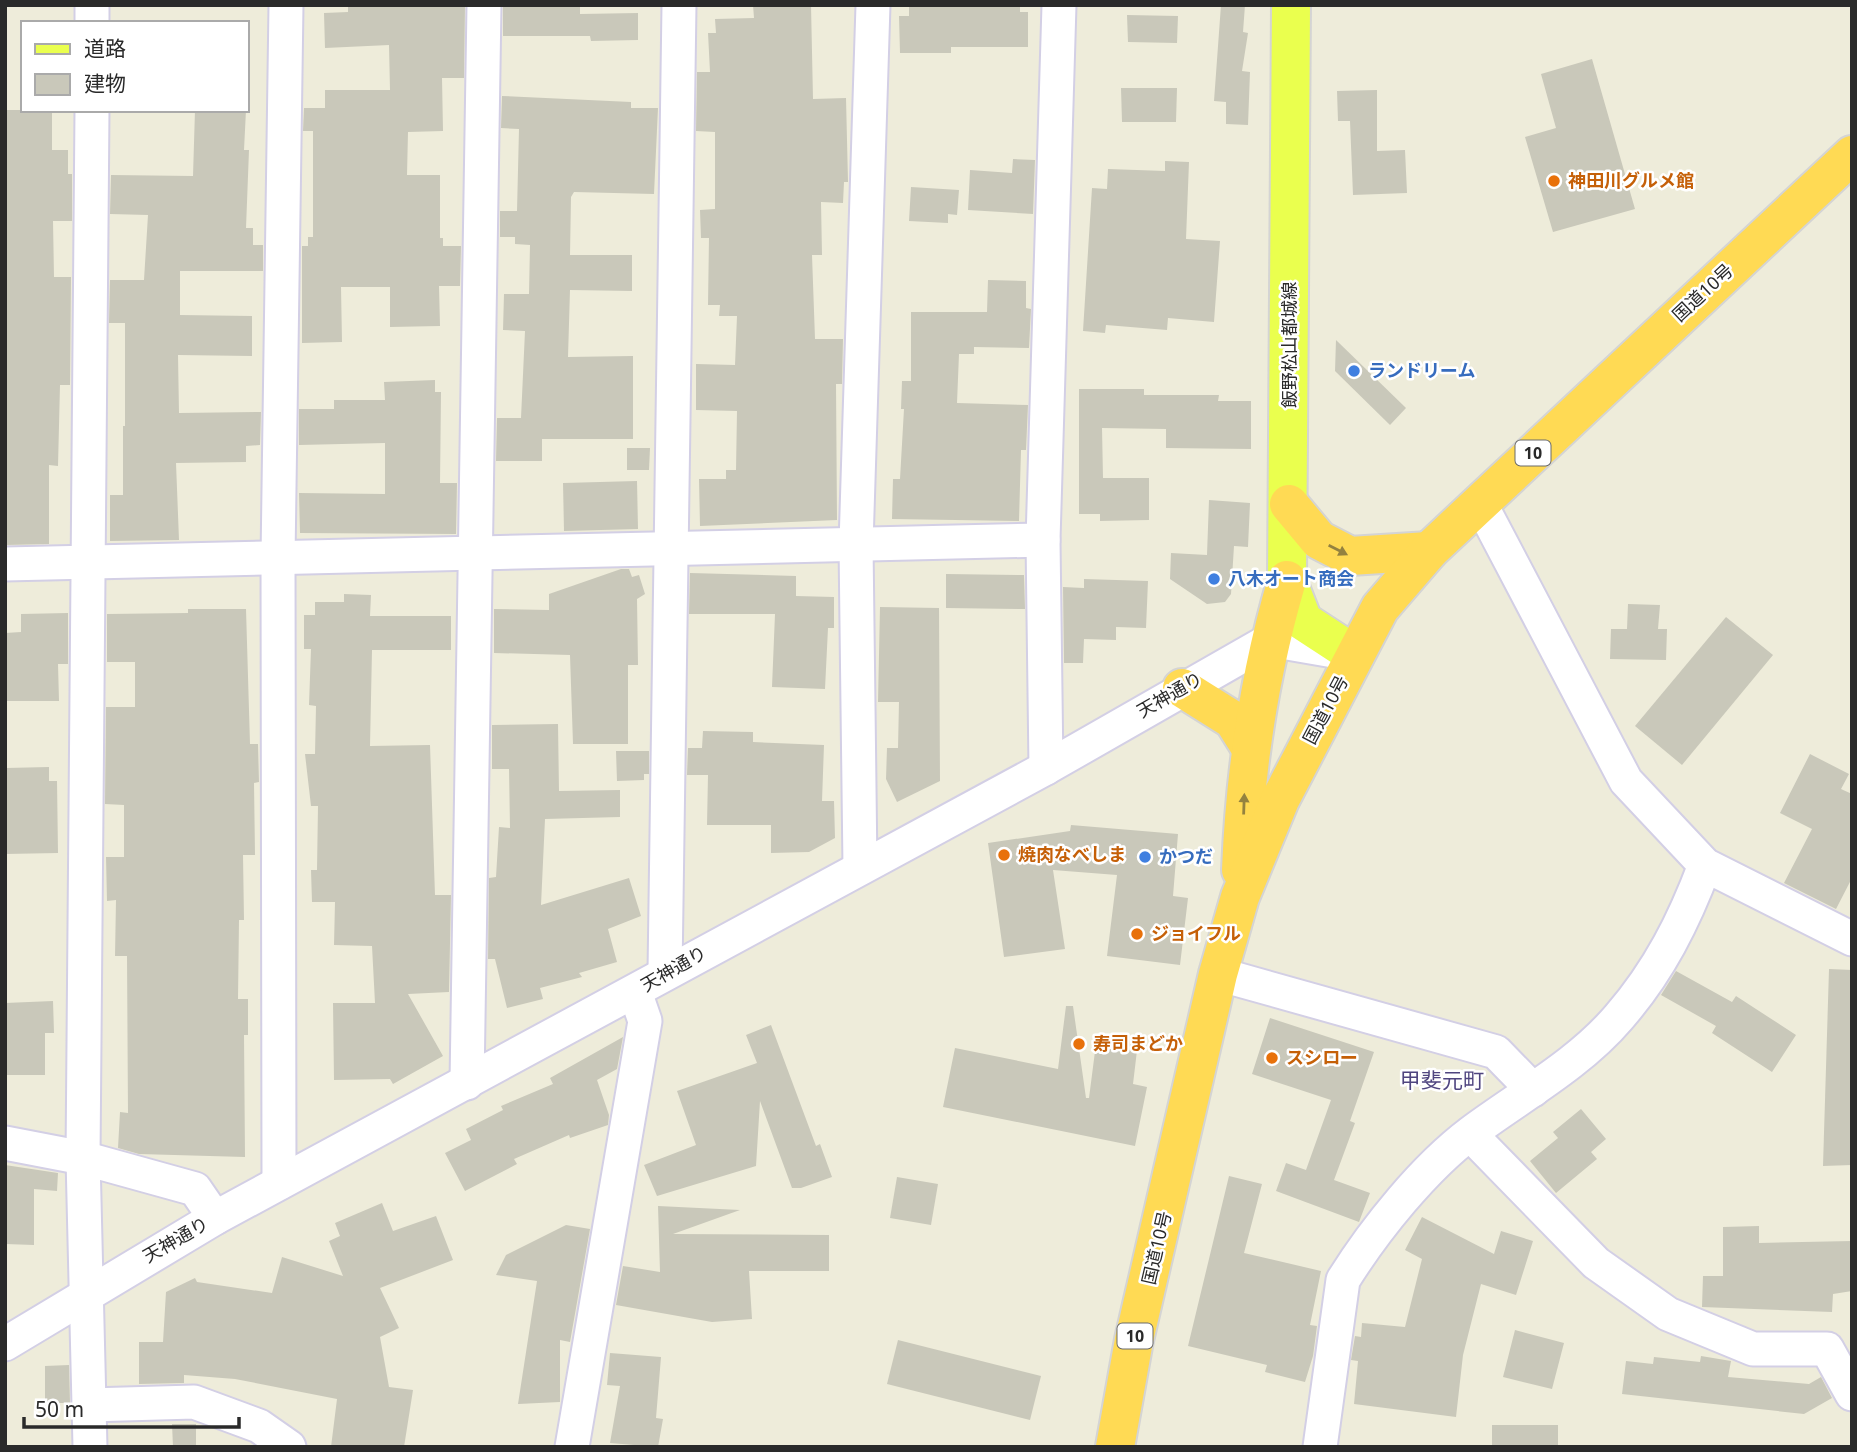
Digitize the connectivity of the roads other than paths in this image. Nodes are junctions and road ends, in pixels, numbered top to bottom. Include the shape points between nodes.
1 (286, 5) edge
2 (484, 5) edge
3 (679, 5) edge
4 (873, 5) edge
5 (1059, 5) edge
6 (1291, 5) edge
7 (92, 112) edge
8 (1852, 155) edge
9 (1480, 503) junction
10 (1289, 504) junction
11 (1043, 540) junction
12 (856, 544) junction
13 (669, 549) junction
14 (1429, 551) junction
15 (473, 553) junction
16 (278, 558) junction
17 (90, 562) junction
18 (5, 564) edge
19 (1287, 580) junction
20 (1270, 640) junction
21 (1355, 654) junction
22 (1182, 688) junction
23 (1250, 747) junction
24 (1046, 768) junction
25 (1705, 865) junction
26 (860, 868) junction
27 (1240, 897) junction
28 (1852, 939) edge
29 (665, 972) junction
30 (1218, 974) junction
31 (635, 992) junction
32 (467, 1083) junction
33 (1532, 1090) junction
34 (1470, 1134) junction
35 (5, 1143) edge
36 (83, 1158) junction
37 (279, 1184) junction
38 (215, 1218) junction
39 (86, 1293) junction
40 (5, 1344) edge
41 (1852, 1394) edge
42 (89, 1405) junction
43 (90, 1447) edge
44 (289, 1447) edge
45 (572, 1447) edge
46 (1115, 1447) edge
47 (1320, 1447) edge

1 - 16 street
2 - 15 street
3 - 13 street
4 - 12 street
5 - 11 street
6 - 10 main road, 飯野松山都城線
7 - 17 street
8 - 9 highway, 国道10号 / 10
9 - 14 highway, 国道10号 / 10
9 - 25 street via 1626,781
10 -> 14 highway via 1319,540 1350,556
10 - 19 main road, 飯野松山都城線
11 - 12 street
11 - 24 street
12 - 13 street
12 - 26 street
13 - 15 street
13 - 29 street
14 - 21 highway, 国道10号 / 10 via 1380,608
15 - 16 street
15 - 32 street
16 - 17 street
16 - 37 street
17 - 18 street
17 - 36 street
19 - 20 highway
19 - 21 main road, 飯野松山都城線 via 1303,621
20 - 21 street
20 - 22 street, 天神通り
20 - 23 highway
21 - 27 highway, 国道10号 / 10 via 1280,800
22 - 23 highway via 1233,720
22 - 24 street, 天神通り
27 -> 23 highway
24 - 26 street, 天神通り
25 - 28 street
25 - 33 street via 1667,954 1619,1018
26 - 29 street, 天神通り
27 - 30 highway, 国道10号 / 10
29 - 31 street, 天神通り
30 - 33 street via 1496,1052
30 - 46 highway, 国道10号 / 10 via 1134,1340
31 - 32 street, 天神通り
31 - 45 street via 645,1021
32 - 37 street, 天神通り
33 - 34 street
34 - 41 street via 1596,1263 1668,1314 1753,1349 1827,1349
34 - 47 street via 1425,1175 1343,1280
35 - 36 street
36 - 38 street via 195,1189
36 - 39 street
37 - 38 street, 天神通り
38 - 39 street, 天神通り
39 - 40 street, 天神通り
39 - 42 street
42 - 43 street
42 - 44 street via 194,1402 259,1426

